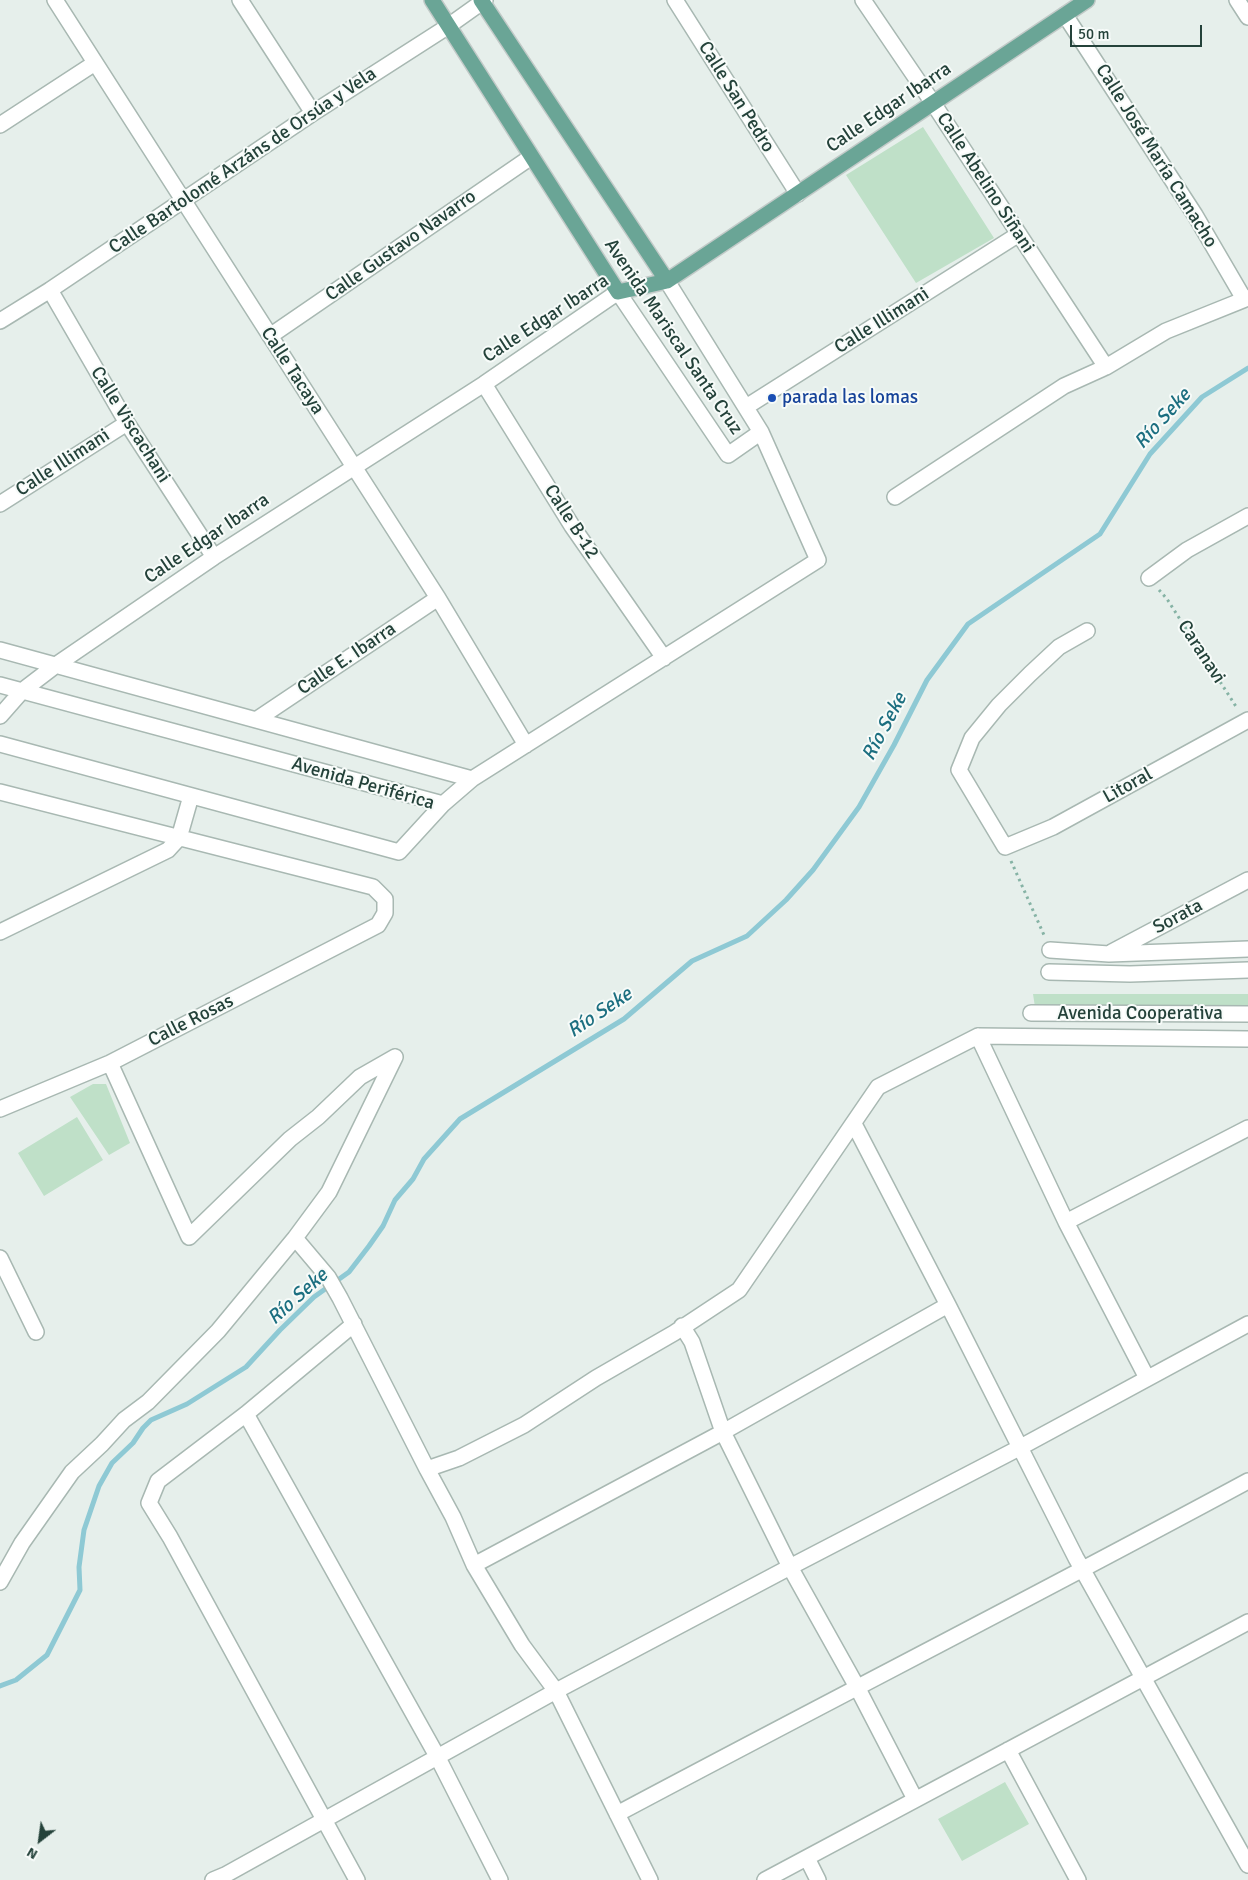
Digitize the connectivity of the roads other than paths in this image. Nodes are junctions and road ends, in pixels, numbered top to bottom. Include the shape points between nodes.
1 (55, 0) edge
2 (240, 0) edge
3 (432, 0) edge
4 (675, 0) edge
5 (863, 0) edge
6 (1087, 0) edge
7 (1238, 0) edge
8 (482, 1) edge
9 (1065, 15) junction
10 (1248, 17) edge
11 (448, 27) junction
12 (95, 62) junction
13 (933, 103) junction
14 (313, 113) junction
15 (0, 125) edge
16 (531, 157) junction
17 (798, 194) junction
18 (183, 200) junction
19 (1019, 234) junction
20 (667, 282) junction
21 (50, 290) junction
22 (618, 292) junction
23 (1246, 298) edge
24 (0, 321) edge
25 (270, 336) junction
26 (1106, 367) junction
27 (484, 384) junction
28 (746, 408) junction
29 (127, 423) junction
30 (761, 432) junction
31 (354, 467) junction
32 (895, 497) dead end
33 (0, 504) edge
34 (1248, 516) edge
35 (214, 558) junction
36 (1149, 578) road end
37 (438, 598) junction
38 (1086, 631) dead end
39 (0, 650) edge
40 (664, 658) junction
41 (56, 665) junction
42 (0, 685) edge
43 (22, 691) junction
44 (0, 716) edge
45 (256, 720) junction
46 (1247, 724) edge
47 (0, 744) edge
48 (526, 745) junction
49 (472, 779) junction
50 (0, 792) edge
51 (191, 796) junction
52 (443, 804) junction
53 (179, 838) junction
54 (1248, 880) edge
55 (0, 932) edge
56 (1248, 949) edge
57 (1050, 950) road end
58 (1109, 954) junction
59 (1248, 970) edge
60 (1049, 972) dead end
61 (1031, 1013) dead end
62 (1248, 1014) edge
63 (978, 1036) junction
64 (1248, 1039) edge
65 (110, 1063) junction
66 (0, 1109) edge
67 (854, 1124) junction
68 (1248, 1128) edge
69 (1066, 1222) junction
70 (296, 1238) junction
71 (0, 1258) edge
72 (948, 1305) junction
73 (354, 1324) junction
74 (1248, 1324) edge
75 (682, 1326) junction
76 (36, 1332) dead end
77 (1147, 1378) junction
78 (246, 1414) junction
79 (723, 1432) junction
80 (1019, 1448) junction
81 (427, 1469) junction
82 (1248, 1481) edge
83 (474, 1565) junction
84 (790, 1567) junction
85 (1083, 1570) junction
86 (0, 1582) edge
87 (1248, 1622) edge
88 (1144, 1677) junction
89 (857, 1687) junction
90 (556, 1691) junction
91 (1008, 1750) junction
92 (437, 1756) junction
93 (915, 1799) junction
94 (617, 1814) junction
95 (325, 1819) junction
96 (807, 1858) junction
97 (1248, 1865) edge
98 (213, 1880) edge
99 (357, 1880) edge
100 (500, 1880) edge
101 (650, 1880) edge
102 (765, 1880) edge
103 (818, 1880) edge
104 (1078, 1880) edge

1 - 12 street, Calle Tacaya
2 - 14 street
3 - 11 main road, Avenida Mariscal Santa Cruz
4 - 17 street, Calle San Pedro
5 - 13 street, Calle Abelino Siñani
6 - 9 main road, Calle Edgar Ibarra
7 - 10 street
8 - 11 street, Calle Bartolomé Arzáns de Orsúa y Vela
8 - 20 main road, Avenida Mariscal Santa Cruz
9 - 13 main road, Calle Edgar Ibarra
9 - 23 street, Calle José María Camacho
11 - 14 street, Calle Bartolomé Arzáns de Orsúa y Vela
11 - 16 main road, Avenida Mariscal Santa Cruz
12 - 15 street
12 - 18 street, Calle Tacaya
13 - 17 main road, Calle Edgar Ibarra
13 - 19 street, Calle Abelino Siñani
14 - 18 street, Calle Bartolomé Arzáns de Orsúa y Vela
16 - 22 main road, Avenida Mariscal Santa Cruz
16 - 25 street, Calle Gustavo Navarro
17 - 20 main road, Calle Edgar Ibarra
18 - 21 street, Calle Bartolomé Arzáns de Orsúa y Vela
18 - 25 street, Calle Tacaya
19 - 26 street, Calle Abelino Siñani
19 - 28 street, Calle Illimani
20 - 22 main road, Calle Edgar Ibarra
20 - 28 street, Avenida Mariscal Santa Cruz
21 - 24 street, Calle Bartolomé Arzáns de Orsúa y Vela
21 - 29 street, Calle Viscachani
22 - 27 street, Calle Edgar Ibarra
22 - 30 street, Avenida Mariscal Santa Cruz via 728,455
23 - 26 street via 1166,331
25 - 31 street, Calle Tacaya
26 - 32 street via 1064,386
27 - 31 street, Calle Edgar Ibarra
27 - 40 street, Calle B-12 via 572,526
28 - 30 street, Avenida Mariscal Santa Cruz
29 - 33 street, Calle Illimani
29 - 35 street, Calle Viscachani
30 - 40 street via 818,560
31 - 35 street, Calle Edgar Ibarra
31 - 37 street, Calle Tacaya
34 - 36 street via 1187,550
35 - 41 street, Calle Edgar Ibarra
37 - 45 street, Calle E. Ibarra
37 - 48 street, Calle Tacaya
38 - 46 street, Litoral via 1059,647 999,705 972,738 959,770 1005,847 1053,827
39 - 41 street
40 - 48 street
41 - 43 street, Calle Edgar Ibarra
41 - 45 street
42 - 43 street, Avenida Periférica
43 - 44 street, Calle Edgar Ibarra
43 - 52 street, Avenida Periférica
45 - 49 street
47 - 51 street, Avenida Periférica
48 - 49 street
49 - 52 street
50 - 53 street
51 - 52 street, Avenida Periférica via 399,852
51 - 53 street
53 - 55 street via 159,855
53 - 65 street, Calle Rosas via 373,887 385,899 385,912 378,925
54 - 58 street, Sorata
56 - 58 street
57 - 58 street
59 - 60 street via 1130,974
61 - 62 street, Avenida Cooperativa
63 - 64 street
63 - 67 street via 878,1087
63 - 69 street
65 - 66 street, Calle Rosas
65 - 70 street via 189,1237 290,1139 360,1078 395,1057 329,1192
67 - 72 street
67 - 75 street via 739,1290
68 - 69 street
69 - 77 street
70 - 73 street via 328,1277
70 - 86 street via 218,1331 72,1472 22,1543
71 - 76 street
72 - 79 street
72 - 80 street
73 - 78 street
73 - 81 street
74 - 77 street
75 - 79 street via 692,1342
75 - 81 street via 524,1425 459,1458
77 - 80 street
78 - 92 street
78 - 95 street via 158,1481 149,1504
79 - 83 street
79 - 84 street
80 - 84 street
80 - 85 street
81 - 83 street
82 - 85 street
83 - 90 street via 522,1644
84 - 89 street
84 - 90 street
85 - 88 street
85 - 89 street
87 - 88 street
88 - 91 street
88 - 97 street
89 - 93 street
89 - 94 street
90 - 92 street
90 - 94 street
91 - 93 street
91 - 104 street
92 - 95 street
92 - 100 street
93 - 96 street
94 - 101 street
95 - 98 street
95 - 99 street
96 - 102 street
96 - 103 street

